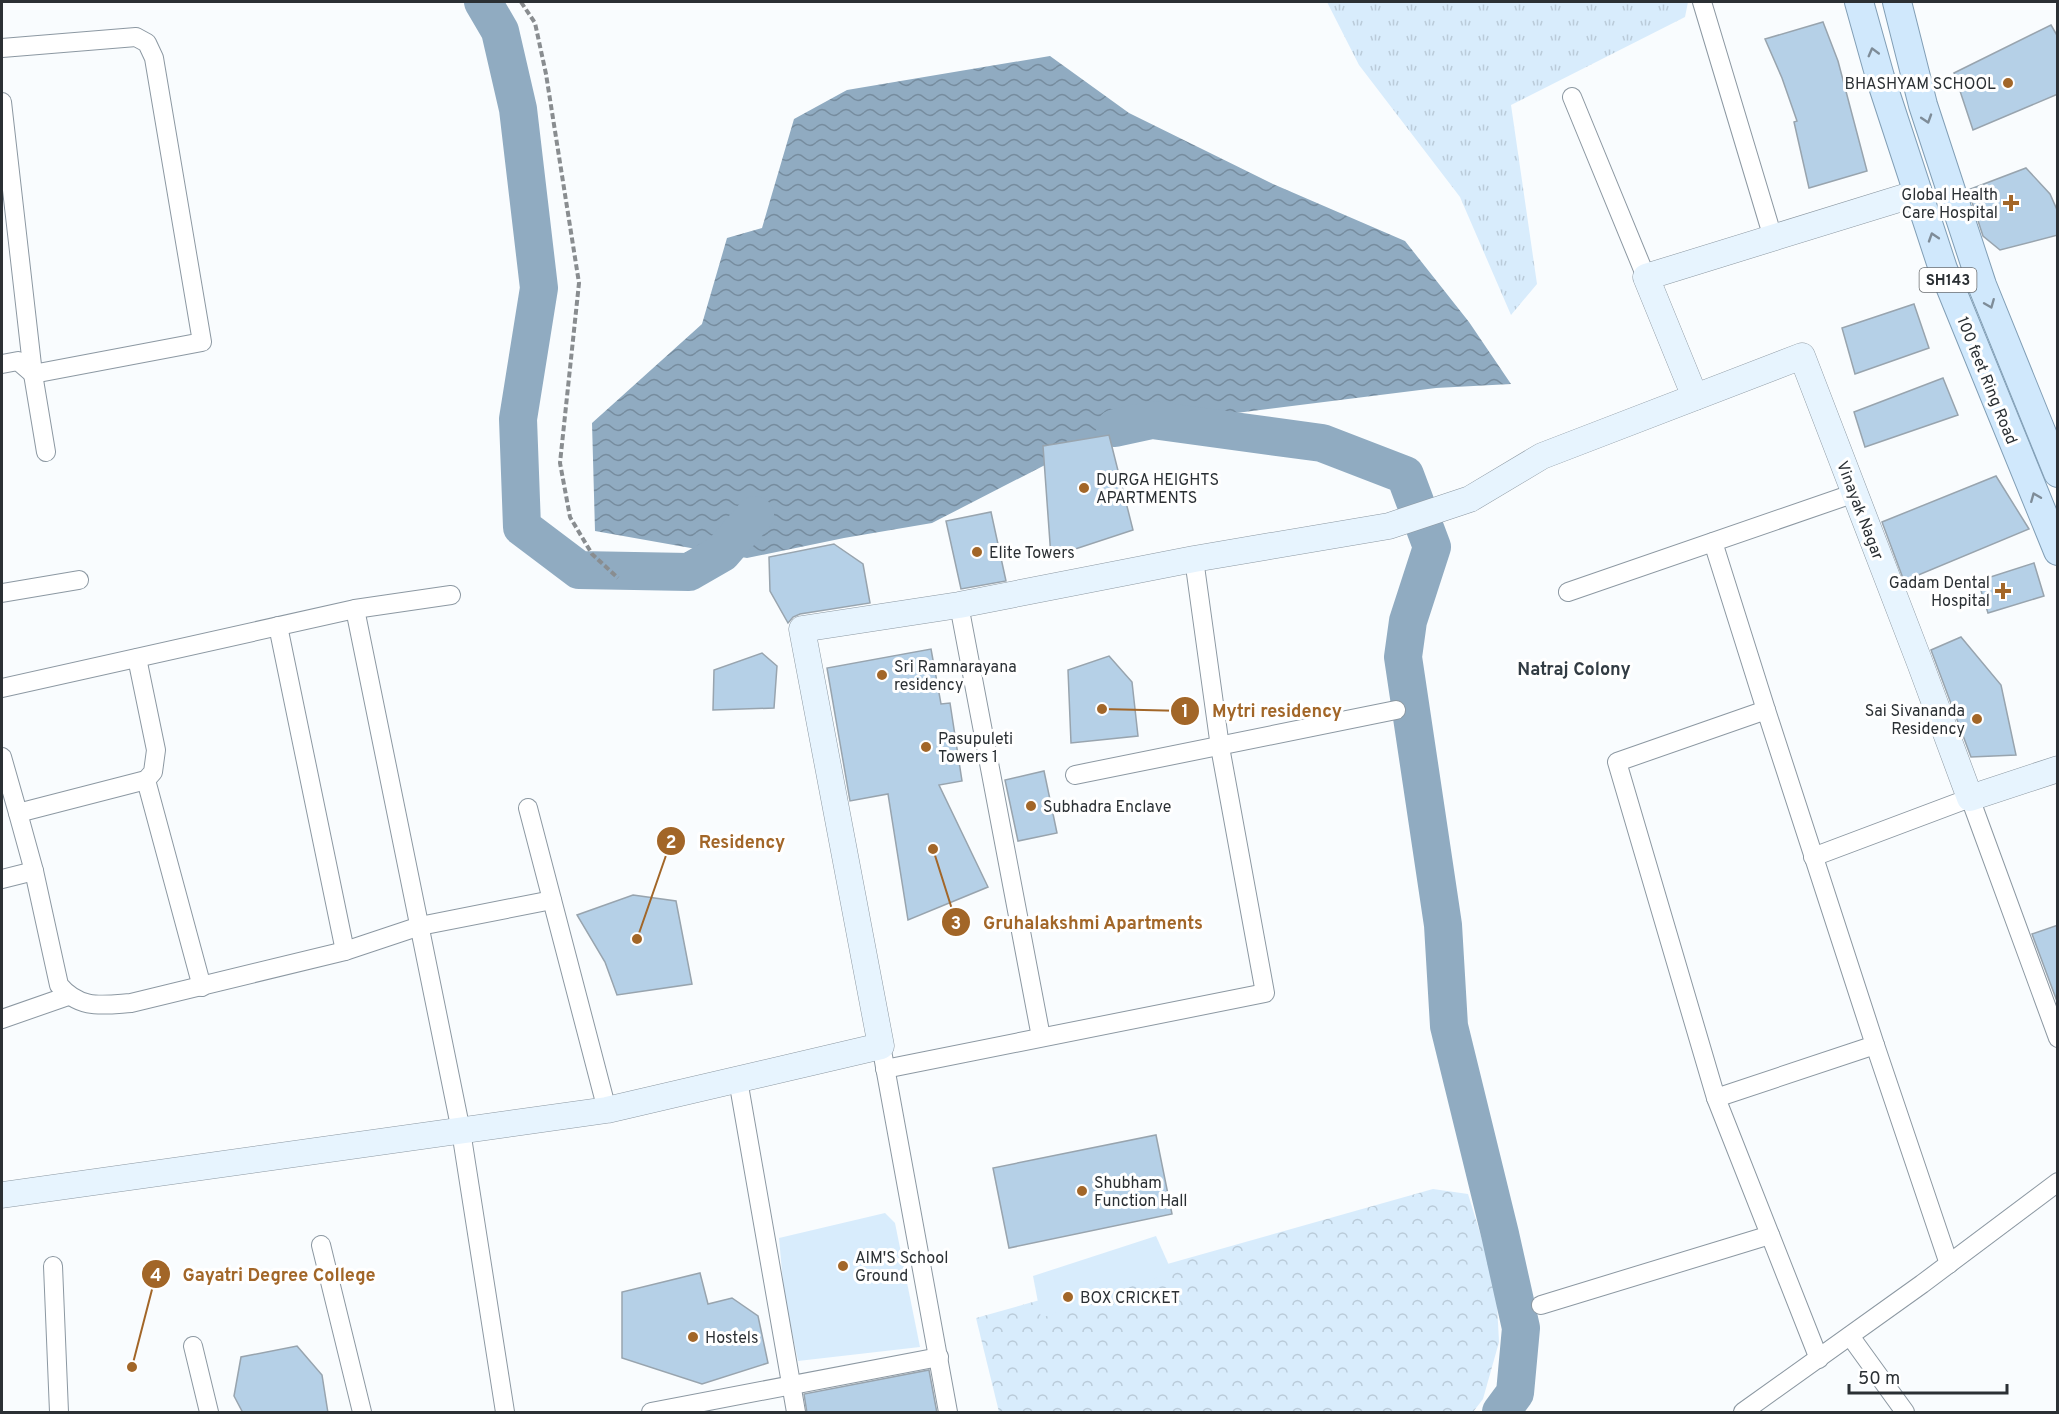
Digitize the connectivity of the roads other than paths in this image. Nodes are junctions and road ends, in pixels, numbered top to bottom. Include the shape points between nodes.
1 (1702, 2) edge
2 (1859, 2) edge
3 (1898, 2) edge
4 (2, 48) edge
5 (1572, 97) dead end
6 (2, 102) edge
7 (5, 154) edge
8 (1948, 182) junction
9 (1918, 193) junction
10 (1773, 238) junction
11 (1646, 277) junction
12 (2, 364) edge
13 (33, 374) junction
14 (1695, 397) junction
15 (46, 452) dead end
16 (2058, 473) edge
17 (1855, 493) junction
18 (1713, 542) junction
19 (2058, 551) edge
20 (1194, 559) junction
21 (79, 580) dead end
22 (1568, 592) dead end
23 (2, 593) edge
24 (451, 595) dead end
25 (959, 605) junction
26 (355, 609) junction
27 (278, 626) junction
28 (137, 658) junction
29 (2, 688) edge
30 (1396, 710) dead end
31 (1766, 710) junction
32 (1220, 747) junction
33 (2, 757) edge
34 (2058, 769) edge
35 (1075, 775) dead end
36 (146, 780) junction
37 (1970, 798) junction
38 (528, 808) dead end
39 (18, 813) junction
40 (1814, 857) junction
41 (34, 871) junction
42 (2, 879) edge
43 (552, 900) junction
44 (420, 926) junction
45 (345, 951) junction
46 (202, 987) junction
47 (68, 996) junction
48 (2, 1019) edge
49 (1041, 1037) junction
50 (2058, 1038) edge
51 (1875, 1045) junction
52 (883, 1057) junction
53 (738, 1080) junction
54 (1716, 1098) junction
55 (607, 1110) junction
56 (460, 1131) junction
57 (2058, 1182) edge
58 (2, 1195) edge
59 (1770, 1235) junction
60 (321, 1245) dead end
61 (1949, 1264) junction
62 (53, 1266) dead end
63 (1541, 1305) dead end
64 (1850, 1336) junction
65 (193, 1346) dead end
66 (939, 1357) junction
67 (1819, 1359) junction
68 (791, 1385) junction
69 (59, 1413) edge
70 (209, 1413) edge
71 (362, 1413) edge
72 (505, 1413) edge
73 (651, 1413) edge
74 (796, 1413) edge
75 (948, 1413) edge
76 (1743, 1413) edge
77 (1905, 1413) edge

1 - 10 street
9 -> 2 main road, 100 feet Ring Road / SH143
3 -> 8 main road, 100 feet Ring Road / SH143 via 1923,105
4 - 13 street via 136,38 147,43 154,58 202,342
5 - 11 street
6 - 7 street
7 - 13 street
8 - 9 street
8 -> 16 main road, 100 feet Ring Road / SH143 via 1982,285
9 - 10 street
19 -> 9 main road, 100 feet Ring Road / SH143 via 1943,269
10 - 11 street
11 - 14 street
12 - 13 street via 18,361
13 - 15 street
14 - 17 street, Vinayak Nagar via 1802,356
14 - 20 street via 1542,456 1470,500 1389,526
17 - 18 street
17 - 37 street, Vinayak Nagar
18 - 22 street
18 - 31 street
20 - 25 street
20 - 32 street
21 - 23 street
24 - 26 street
25 - 49 street
25 - 52 street via 802,629
26 - 27 street
26 - 44 street
27 - 28 street
27 - 45 street
28 - 29 street
28 - 36 street via 156,750 153,772
30 - 32 street
31 - 40 street
31 - 54 street via 1617,762
32 - 35 street
32 - 49 street via 1265,993
33 - 39 street
34 - 37 street
36 - 39 street
36 - 46 street
37 - 40 street
37 - 50 street
38 - 43 street
39 - 41 street
40 - 51 street
41 - 42 street
41 - 47 street via 54,969
43 - 44 street
43 - 55 street
44 - 45 street
44 - 56 street
45 - 46 street
46 - 47 street via 131,1003 99,1005
47 - 48 street
49 - 52 street
51 - 54 street
51 - 61 street
52 - 53 street
52 - 66 street
53 - 55 street
53 - 68 street
54 - 59 street
55 - 56 street
56 - 58 street
56 - 72 street
57 - 61 street
59 - 63 street
59 - 67 street
60 - 71 street
61 - 64 street
62 - 69 street
64 - 67 street
64 - 77 street
65 - 70 street
66 - 68 street
66 - 75 street
67 - 76 street
68 - 73 street
68 - 74 street

